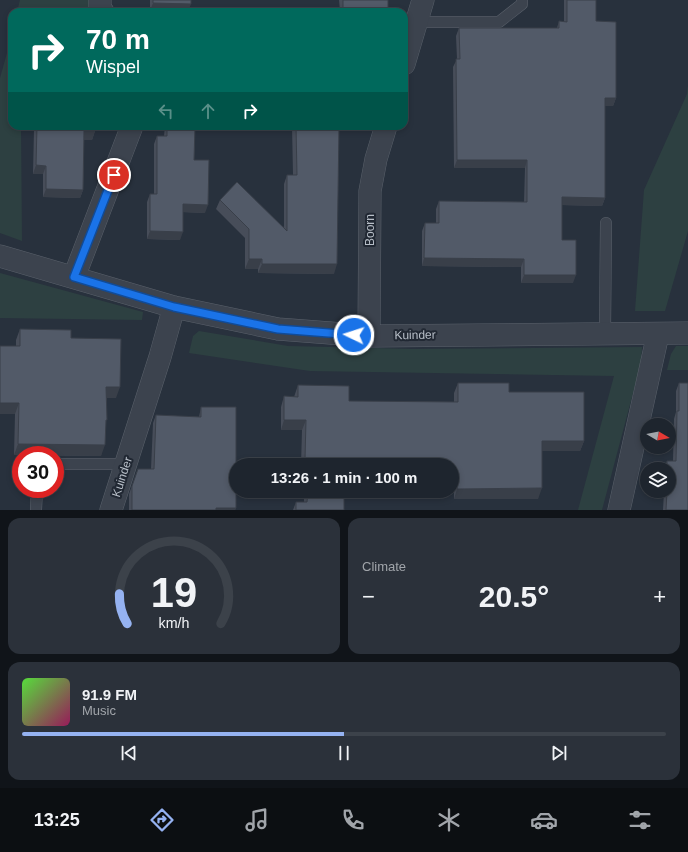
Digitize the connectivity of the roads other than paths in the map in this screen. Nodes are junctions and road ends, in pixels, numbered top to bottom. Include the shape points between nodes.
1 (423, 0) edge
2 (522, 0) edge
3 (416, 22) junction
4 (408, 50) edge
5 (130, 130) edge
6 (385, 130) edge
7 (606, 223) dead end
8 (0, 256) edge
9 (74, 277) junction
10 (174, 307) junction
11 (605, 333) junction
12 (688, 333) edge
13 (658, 334) junction
14 (370, 336) junction
15 (64, 464) edge
16 (126, 464) junction
17 (37, 498) edge
18 (36, 510) edge
19 (111, 510) edge
20 (619, 510) edge

1 - 3 street
2 - 3 lane via 522,4 499,22
3 - 4 street
5 - 9 street
6 - 14 street, Boorn via 370,191
7 - 11 lane
8 - 9 street, Kuinder
9 - 10 street, Kuinder
10 - 14 street, Kuinder via 278,329
10 - 16 street, Kuinder
11 - 13 street, Kuinder
11 - 14 street, Kuinder
12 - 13 street, Kuinder
13 - 20 street
15 - 16 lane
16 - 19 street, Kuinder
17 - 18 lane

